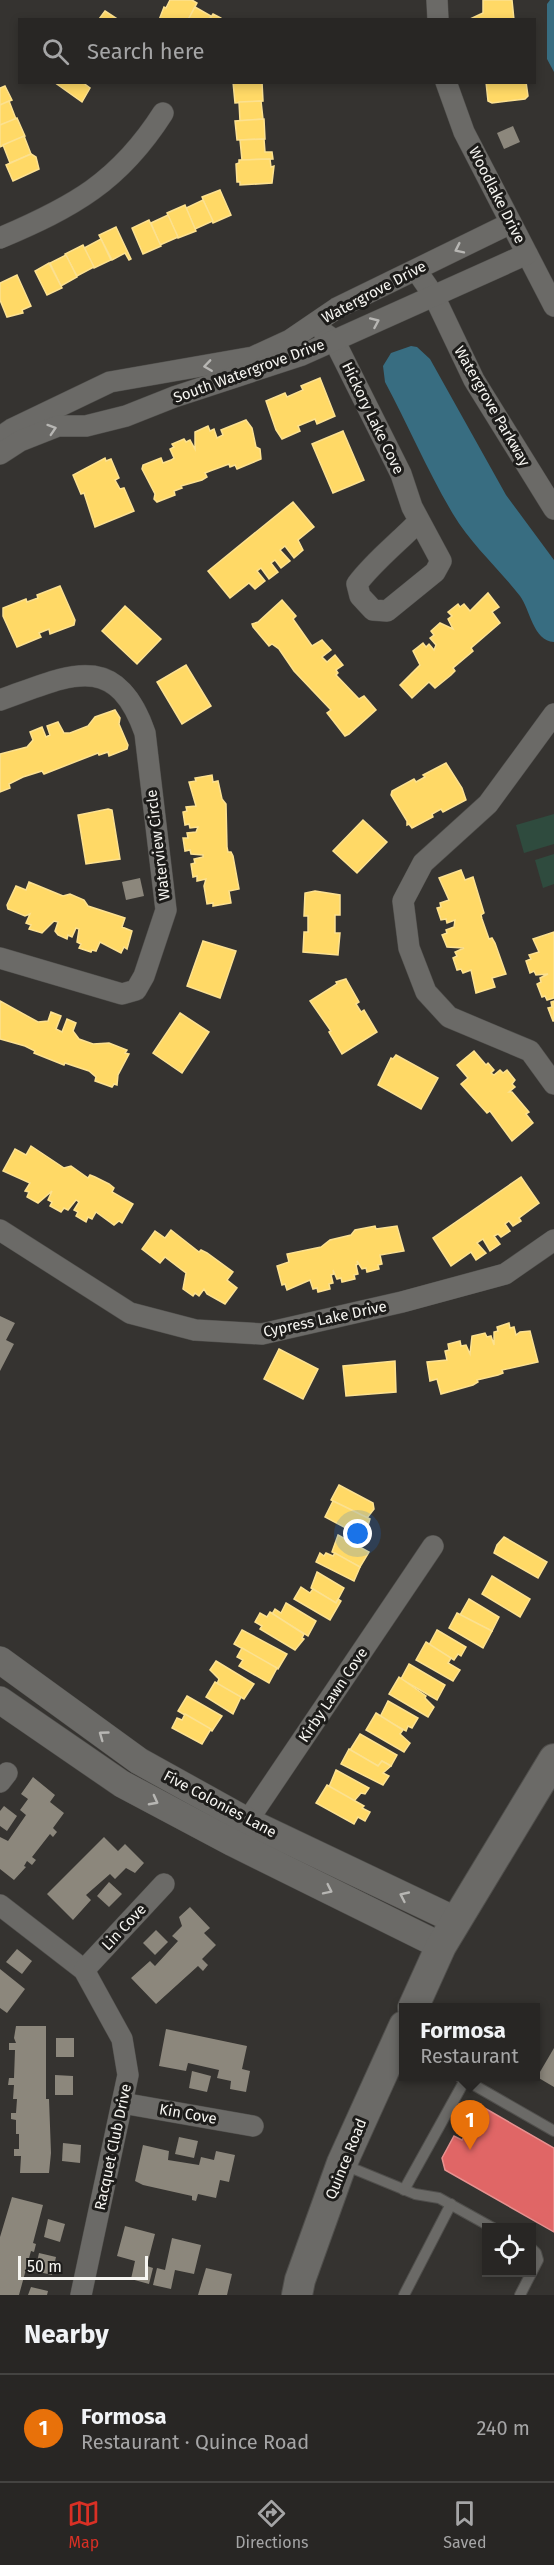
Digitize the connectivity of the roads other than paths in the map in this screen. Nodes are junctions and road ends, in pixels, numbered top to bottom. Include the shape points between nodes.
1 (437, 0) edge
2 (438, 18) edge
3 (447, 84) edge
4 (164, 113) dead end
5 (511, 223) junction
6 (0, 238) edge
7 (527, 254) junction
8 (416, 270) junction
9 (434, 296) junction
10 (554, 306) edge
11 (314, 324) junction
12 (334, 340) junction
13 (0, 438) edge
14 (0, 454) edge
15 (554, 509) edge
16 (419, 521) dead end
17 (0, 700) edge
18 (553, 718) edge
19 (0, 958) edge
20 (554, 1084) edge
21 (0, 1230) edge
22 (554, 1240) edge
23 (433, 1546) dead end
24 (0, 1660) edge
25 (0, 1700) edge
26 (554, 1759) edge
27 (139, 1761) junction
28 (122, 1784) junction
29 (240, 1832) junction
30 (164, 1884) dead end
31 (0, 1905) edge
32 (457, 1921) junction
33 (441, 1946) junction
34 (84, 1970) junction
35 (415, 2003) edge
36 (399, 2037) edge
37 (460, 2081) edge
38 (467, 2081) edge
39 (122, 2103) junction
40 (253, 2126) dead end
41 (554, 2130) edge
42 (342, 2163) junction
43 (404, 2190) junction
44 (452, 2204) junction
45 (484, 2223) edge
46 (529, 2277) edge
47 (301, 2291) edge
48 (82, 2295) edge
49 (404, 2295) edge
50 (520, 2295) edge

1 - 2 street
3 - 5 street, Woodlake Drive via 464,132
4 - 6 street via 123,164 85,198
5 - 7 street, Woodlake Drive
5 -> 8 street, Watergrove Drive
7 - 9 street, South Watergrove Drive
7 - 10 street, Woodlake Drive
8 - 9 street, Watergrove Parkway
8 - 11 street, Watergrove Drive
12 -> 9 street, South Watergrove Drive
9 - 15 street, Watergrove Parkway via 474,380
11 - 12 street, Hickory Lake Cove
11 -> 13 street, Watergrove Drive via 253,357 110,382
14 -> 12 street, South Watergrove Drive via 20,441 58,426 86,426 126,416 302,355
12 - 16 street, Hickory Lake Cove via 401,474
17 - 19 street, Waterview Circle via 61,679 86,675 103,677 122,689 137,709 145,733 166,910 136,990 122,994
18 - 20 street via 488,804 423,863 403,901 409,948 426,992 449,1017 530,1051
21 - 22 street, Cypress Lake Drive via 130,1312 195,1330 262,1334 505,1274
23 - 29 street, Kirby Lawn Cove
27 -> 24 street, Five Colonies Lane
25 - 28 street, Five Colonies Lane
26 - 32 main road
27 - 28 street
27 - 29 street, Five Colonies Lane
28 -> 29 street, Five Colonies Lane
32 -> 29 street, Five Colonies Lane
29 -> 33 street, Five Colonies Lane
30 - 34 street, Lin Cove
31 - 34 street, Racquet Club Drive
32 - 33 main road
33 - 35 main road
34 - 39 street, Racquet Club Drive via 122,2039 128,2075
36 - 42 main road, Quince Road
37 - 43 lane
38 - 41 lane
39 - 40 street, Kin Cove
39 - 48 street, Racquet Club Drive
42 - 43 lane
42 - 47 main road, Quince Road
43 - 44 lane
44 - 45 lane
44 - 49 lane
46 - 50 lane

